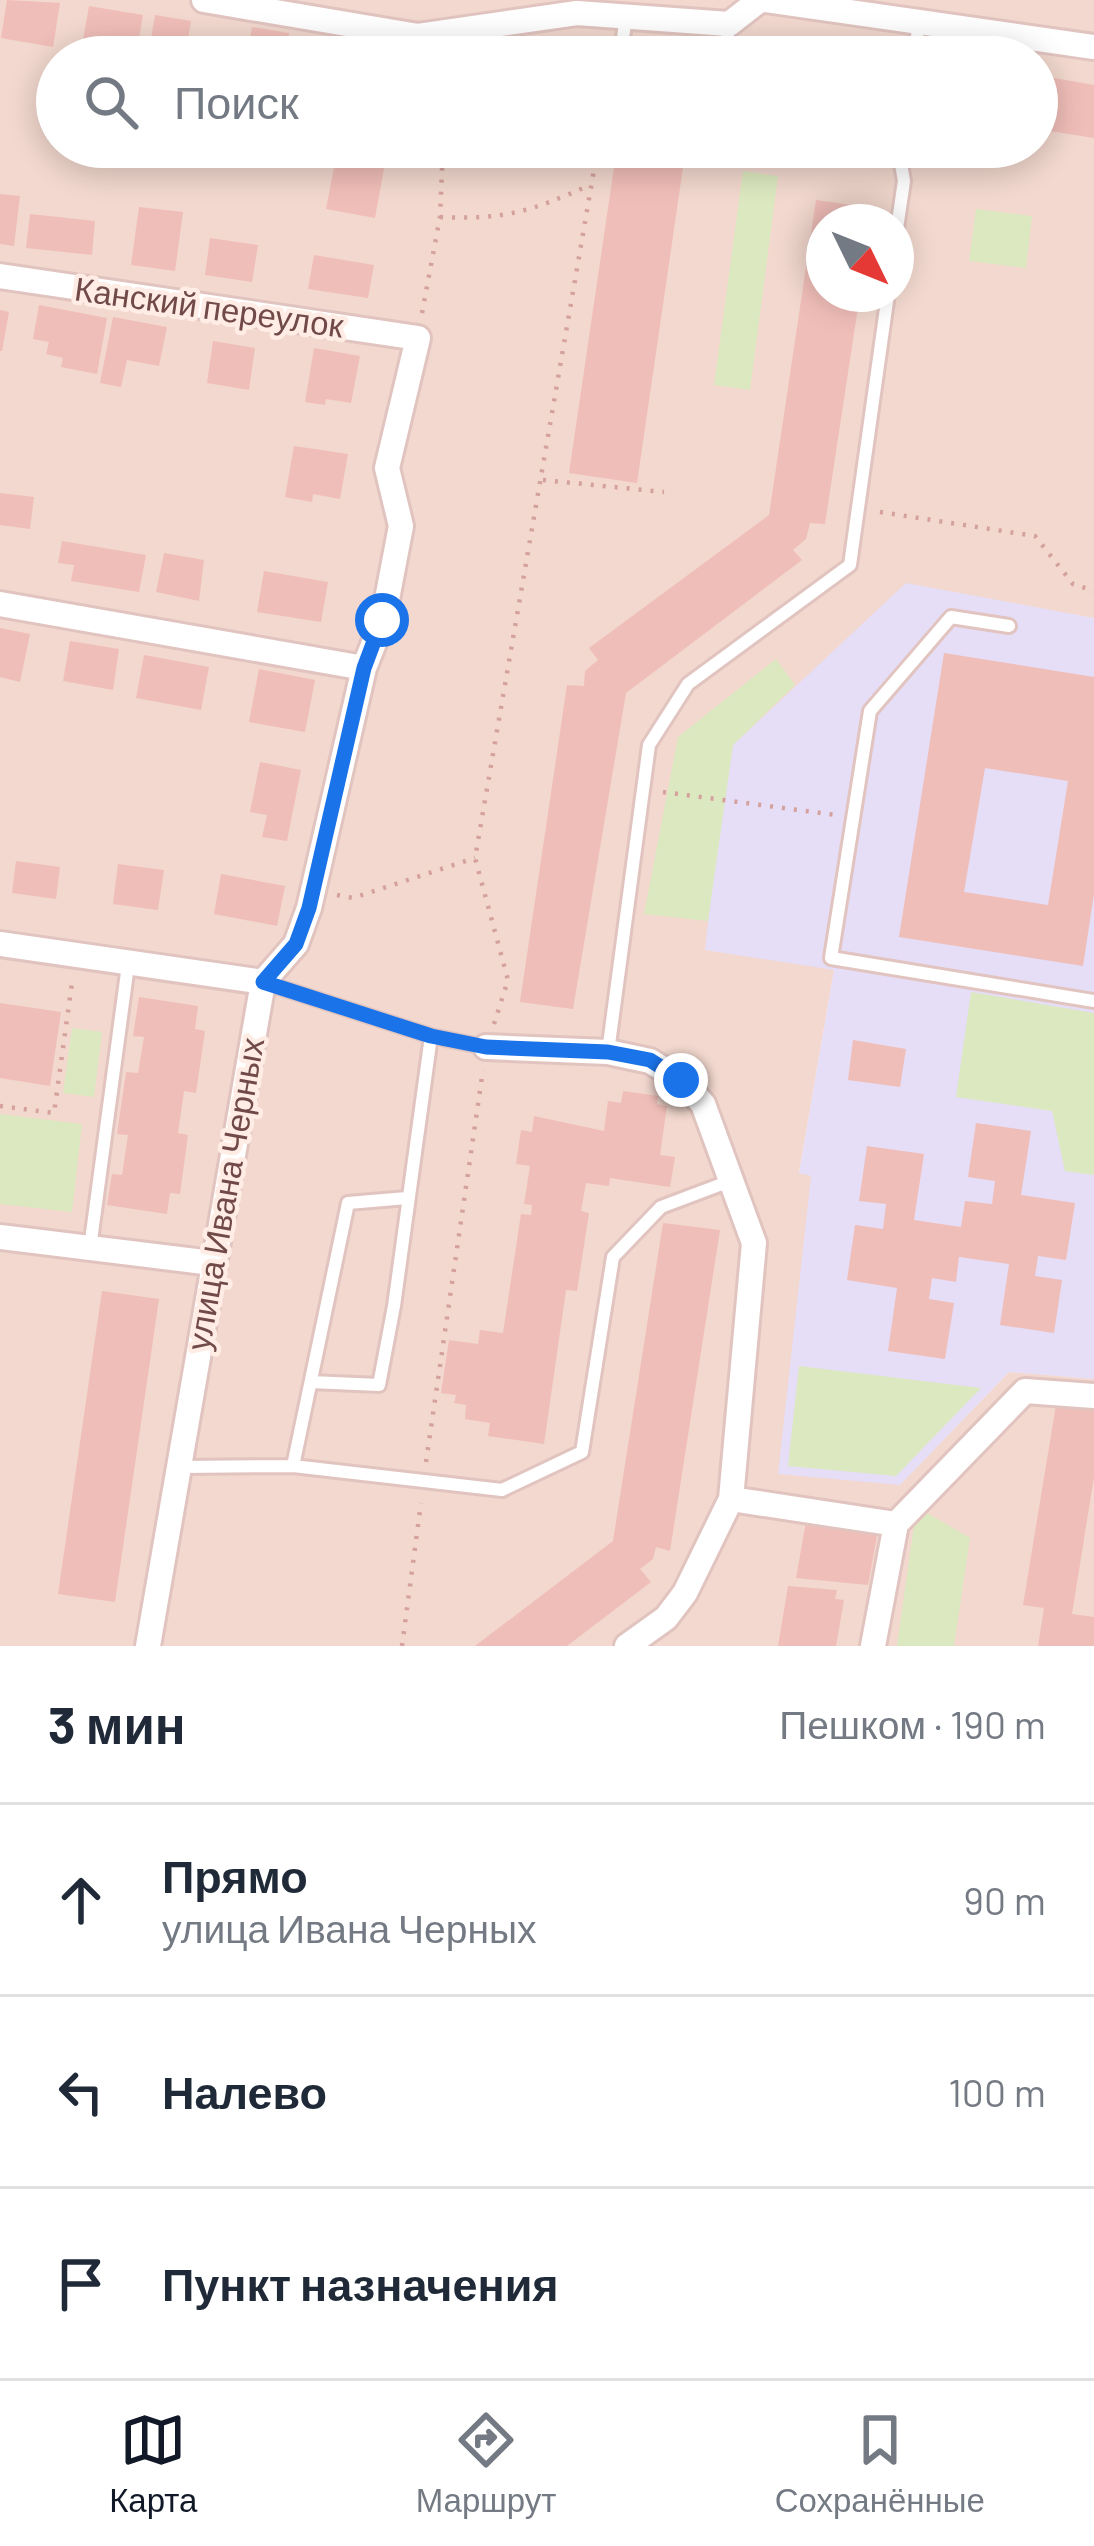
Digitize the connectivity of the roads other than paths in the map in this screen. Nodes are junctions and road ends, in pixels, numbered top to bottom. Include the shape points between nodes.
1 (204, 0) edge
2 (763, 0) edge
3 (575, 6) edge
4 (626, 16) junction
5 (920, 23) junction
6 (729, 24) junction
7 (623, 36) edge
8 (728, 36) edge
9 (918, 36) edge
10 (1014, 36) edge
11 (1058, 42) edge
12 (1094, 47) edge
13 (902, 168) edge
14 (901, 204) edge
15 (0, 276) edge
16 (885, 312) edge
17 (418, 338) joint
18 (0, 604) edge
19 (1009, 626) dead end
20 (364, 668) junction
21 (0, 944) edge
22 (128, 965) junction
23 (263, 982) junction
24 (1094, 1001) edge
25 (431, 1036) junction
26 (486, 1047) joint
27 (608, 1052) junction
28 (732, 1180) junction
29 (407, 1198) junction
30 (0, 1237) edge
31 (90, 1248) junction
32 (212, 1263) junction
33 (311, 1382) junction
34 (1094, 1396) edge
35 (293, 1466) junction
36 (177, 1467) junction
37 (731, 1499) junction
38 (896, 1524) junction
39 (148, 1646) edge
40 (627, 1646) edge
41 (873, 1646) edge

1 - 3 street via 418,36
2 - 5 street
2 - 6 street
3 - 4 street
4 - 6 street
4 - 7 lane
5 - 9 lane
5 - 10 street
6 - 8 lane
11 - 12 street
13 - 14 lane
15 - 17 street, Канский переулок
16 - 27 lane via 850,565 688,684 649,745
17 - 20 street, улица Ивана Черных via 387,468 401,526
18 - 20 street
19 - 24 lane via 951,617 871,712 831,958
20 - 23 street, улица Ивана Черных via 296,944
21 - 22 street
22 - 23 street
22 - 31 lane
23 - 25 lane
23 - 32 street, улица Ивана Черных
25 - 26 lane
25 - 29 lane
26 - 27 street
27 - 28 street via 650,1060 681,1080 703,1105
28 - 35 lane via 661,1207 613,1257 581,1451 502,1490
28 - 37 street via 754,1243
29 - 33 lane via 348,1203
29 - 33 lane via 380,1385
30 - 31 street
31 - 32 street
32 - 36 street, улица Ивана Черных
33 - 35 lane
34 - 38 street via 1024,1390
35 - 36 lane
36 - 39 street, улица Ивана Черных
37 - 38 street
37 - 40 street via 685,1593
38 - 41 street

